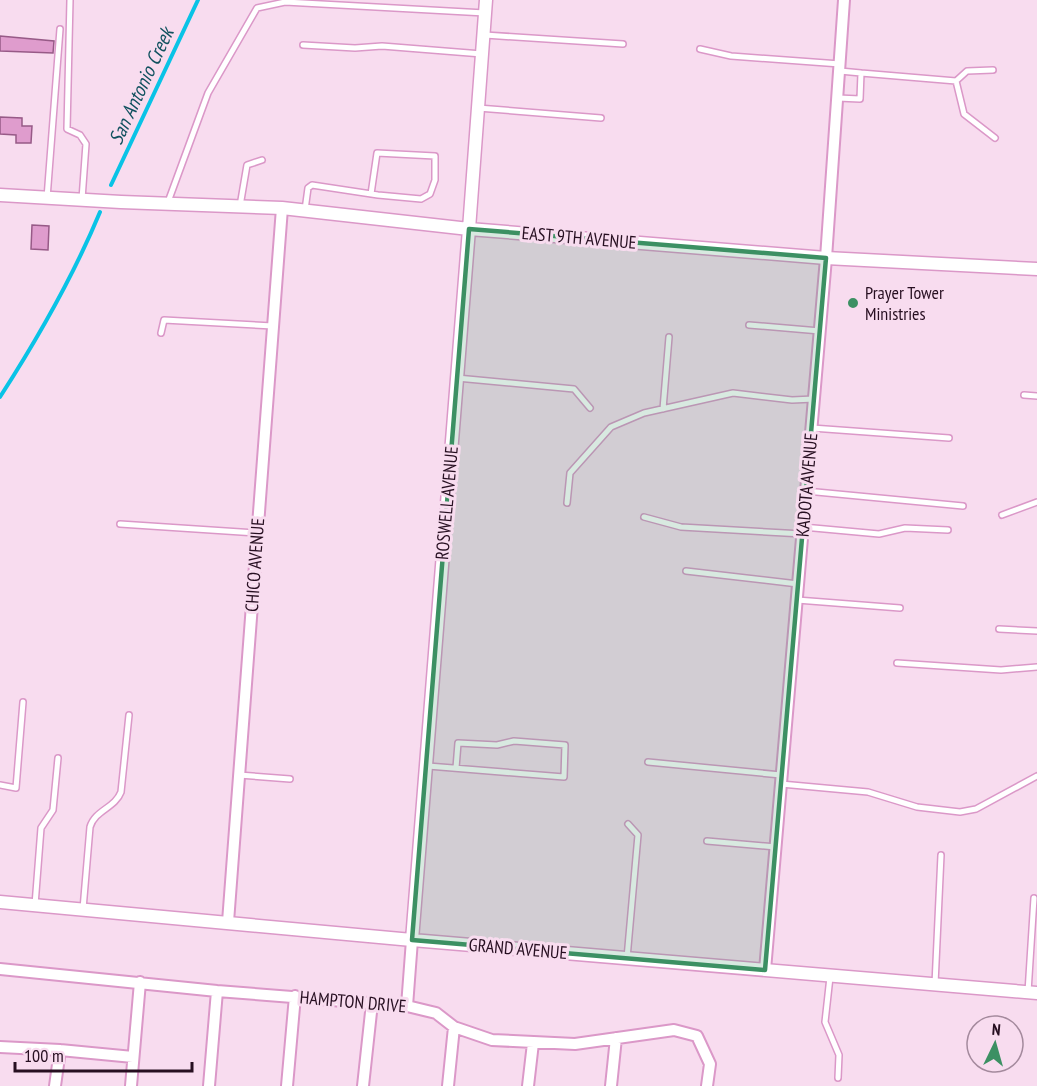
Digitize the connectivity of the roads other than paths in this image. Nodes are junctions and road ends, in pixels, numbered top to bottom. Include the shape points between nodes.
1 (70, 0) edge
2 (844, 0) edge
3 (485, 6) edge
4 (60, 29) dead end
5 (483, 35) junction
6 (623, 44) dead end
7 (303, 45) dead end
8 (700, 49) dead end
9 (482, 54) junction
10 (840, 68) junction
11 (993, 70) dead end
12 (861, 73) junction
13 (956, 81) junction
14 (838, 98) junction
15 (478, 108) junction
16 (601, 118) dead end
17 (995, 138) dead end
18 (262, 160) dead end
19 (371, 194) junction
20 (0, 195) edge
21 (47, 198) junction
22 (82, 200) junction
23 (167, 204) junction
24 (240, 206) junction
25 (282, 208) junction
26 (305, 210) junction
27 (470, 229) junction
28 (826, 258) junction
29 (1037, 269) edge
30 (749, 325) dead end
31 (273, 326) junction
32 (820, 331) junction
33 (161, 333) dead end
34 (669, 338) dead end
35 (458, 378) junction
36 (1024, 395) dead end
37 (1037, 396) edge
38 (814, 399) junction
39 (590, 408) dead end
40 (663, 409) junction
41 (812, 428) junction
42 (949, 438) dead end
43 (806, 491) junction
44 (1037, 502) edge
45 (567, 503) dead end
46 (963, 506) dead end
47 (1002, 515) dead end
48 (645, 517) dead end
49 (120, 524) dead end
50 (803, 530) junction
51 (948, 530) dead end
52 (258, 533) junction
53 (686, 571) dead end
54 (798, 584) junction
55 (797, 600) junction
56 (900, 608) dead end
57 (999, 628) dead end
58 (1037, 631) edge
59 (897, 663) dead end
60 (1037, 667) edge
61 (22, 702) dead end
62 (129, 715) dead end
63 (58, 758) dead end
64 (648, 762) dead end
65 (426, 766) junction
66 (456, 768) junction
67 (239, 775) junction
68 (1037, 776) edge
69 (290, 779) dead end
70 (782, 780) junction
71 (0, 784) edge
72 (628, 824) dead end
73 (707, 841) dead end
74 (776, 847) junction
75 (941, 855) dead end
76 (1034, 898) dead end
77 (0, 902) edge
78 (34, 905) junction
79 (83, 909) junction
80 (228, 922) junction
81 (412, 939) junction
82 (627, 958) junction
83 (0, 969) edge
84 (765, 970) junction
85 (830, 975) junction
86 (140, 982) junction
87 (935, 984) junction
88 (218, 991) junction
89 (1033, 992) edge
90 (295, 996) junction
91 (372, 1003) junction
92 (406, 1006) junction
93 (454, 1027) junction
94 (616, 1038) junction
95 (533, 1043) junction
96 (0, 1047) edge
97 (60, 1050) junction
98 (133, 1057) junction
99 (838, 1078) dead end
100 (55, 1086) edge
101 (131, 1086) edge
102 (209, 1086) edge
103 (287, 1086) edge
104 (363, 1086) edge
105 (448, 1086) edge
106 (528, 1086) edge
107 (611, 1086) edge
108 (707, 1086) edge

1 - 22 lane via 67,129 80,135 86,144
2 - 10 street, KADOTA AVENUE
3 - 5 street, ROSWELL AVENUE
3 - 23 lane via 285,2 257,8 208,93
4 - 21 lane
5 - 6 lane
5 - 9 street, ROSWELL AVENUE
7 - 9 lane
8 - 10 lane
9 - 15 street, ROSWELL AVENUE
10 - 12 lane
10 - 14 street, KADOTA AVENUE
11 - 13 lane via 967,71
12 - 13 lane
12 - 14 lane via 860,99
13 - 17 lane via 964,114
14 - 28 street, KADOTA AVENUE
15 - 16 lane
15 - 27 street, ROSWELL AVENUE
18 - 24 lane via 247,165
19 - 19 lane via 422,200 430,195 435,180 435,156 377,153
19 - 26 lane via 312,185 308,188
20 - 21 street, EAST 9TH AVENUE
21 - 22 street, EAST 9TH AVENUE
22 - 23 street, EAST 9TH AVENUE
23 - 24 street, EAST 9TH AVENUE
24 - 25 street, EAST 9TH AVENUE
25 - 26 street, EAST 9TH AVENUE
25 - 31 street, CHICO AVENUE
26 - 27 street, EAST 9TH AVENUE
27 - 28 street, EAST 9TH AVENUE
27 - 35 street, ROSWELL AVENUE
28 - 29 street, EAST 9TH AVENUE
28 - 32 street, KADOTA AVENUE
30 - 32 lane
31 - 33 lane via 164,320
31 - 52 street, CHICO AVENUE
32 - 38 street, KADOTA AVENUE
34 - 40 lane
35 - 39 lane via 574,389
35 - 65 street, ROSWELL AVENUE
36 - 37 lane
38 - 40 lane via 733,393
38 - 41 street, KADOTA AVENUE
40 - 45 lane via 611,427 570,473
41 - 42 lane
41 - 43 street, KADOTA AVENUE
43 - 46 lane
43 - 50 street, KADOTA AVENUE
44 - 47 lane
48 - 50 lane via 681,527
49 - 52 lane
50 - 51 lane via 879,534 905,528
50 - 54 street, KADOTA AVENUE
52 - 67 street, CHICO AVENUE
53 - 54 lane
54 - 55 street, KADOTA AVENUE
55 - 56 lane
55 - 70 street, KADOTA AVENUE
57 - 58 lane
59 - 60 lane via 1001,670
61 - 71 lane via 16,788
62 - 79 lane via 121,792 90,827
63 - 78 lane via 53,810 41,828
64 - 70 lane
65 - 66 lane
65 - 81 street, ROSWELL AVENUE
66 - 66 lane via 564,777 565,745 514,741 497,745 458,743
67 - 69 lane
67 - 80 street, CHICO AVENUE
68 - 70 lane via 976,809 960,812 917,807 868,792
70 - 74 street, KADOTA AVENUE
72 - 82 lane via 638,835
73 - 74 lane
74 - 84 street, KADOTA AVENUE
75 - 87 lane
76 - 89 lane
77 - 78 street, GRAND AVENUE
78 - 79 street, GRAND AVENUE
79 - 80 street, GRAND AVENUE
80 - 81 street, GRAND AVENUE
81 - 82 street, GRAND AVENUE
81 - 92 street, ROSWELL AVENUE
82 - 84 street, GRAND AVENUE
83 - 86 street, HAMPTON DRIVE
84 - 85 street, GRAND AVENUE
85 - 87 street, GRAND AVENUE
85 - 99 lane via 825,1022 839,1055
86 - 88 street, HAMPTON DRIVE
86 - 98 street
87 - 89 street, GRAND AVENUE
88 - 90 street, HAMPTON DRIVE
88 - 102 street
90 - 91 street, HAMPTON DRIVE
90 - 103 street
91 - 92 street, HAMPTON DRIVE
91 - 104 street
92 - 93 street, HAMPTON DRIVE via 436,1013
93 - 95 street, HAMPTON DRIVE via 492,1040
93 - 105 street
94 - 95 street, HAMPTON DRIVE via 575,1044
94 - 107 street
94 - 108 street, HAMPTON DRIVE via 674,1030 697,1036 710,1064
95 - 106 street
96 - 97 street
97 - 98 street
97 - 100 street
98 - 101 street

